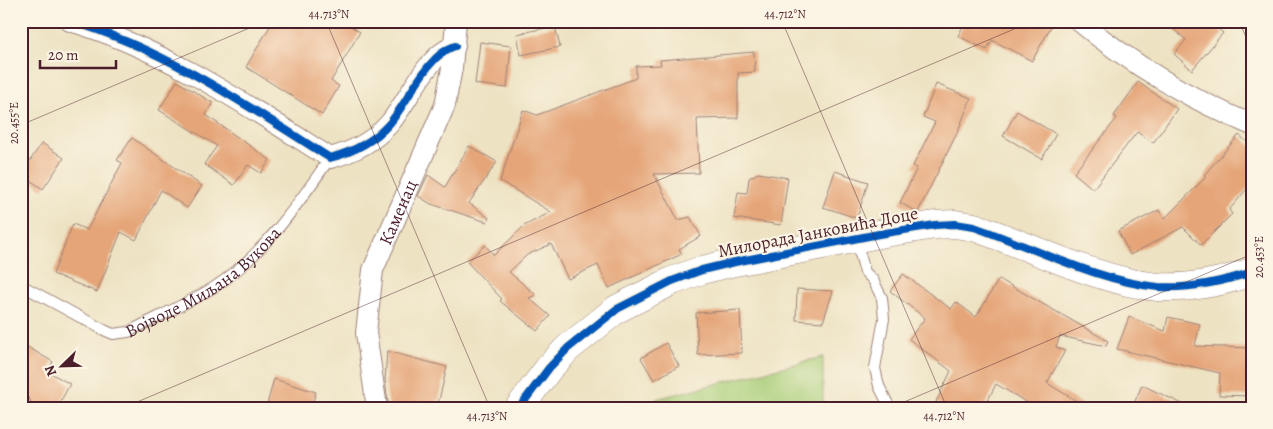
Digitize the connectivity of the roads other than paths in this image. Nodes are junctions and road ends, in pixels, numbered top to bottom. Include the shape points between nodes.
1 (70, 21) edge
2 (456, 21) edge
3 (1079, 21) edge
4 (455, 46) junction
5 (1252, 125) edge
6 (330, 158) junction
7 (856, 239) junction
8 (1252, 272) edge
9 (21, 285) edge
10 (377, 408) edge
11 (519, 408) edge
12 (890, 408) edge

1 - 6 street via 140,47 259,111
2 - 4 street, Каменац
3 - 5 street via 1110,48 1162,80
4 - 6 street via 441,52 388,125 366,144 348,154
4 - 10 street, Каменац via 445,105 373,270 366,333
6 - 9 lane, Војводе Миљана Вукова via 281,225 247,260 217,285 128,332 113,334
7 - 8 street, Милорада Јанковића Доце via 955,224 1011,239 1108,276 1157,287 1185,287
7 - 11 street, Милорада Јанковића Доце via 702,270 642,295 568,348
7 - 12 lane via 865,272 882,298 884,318 875,368 879,386

